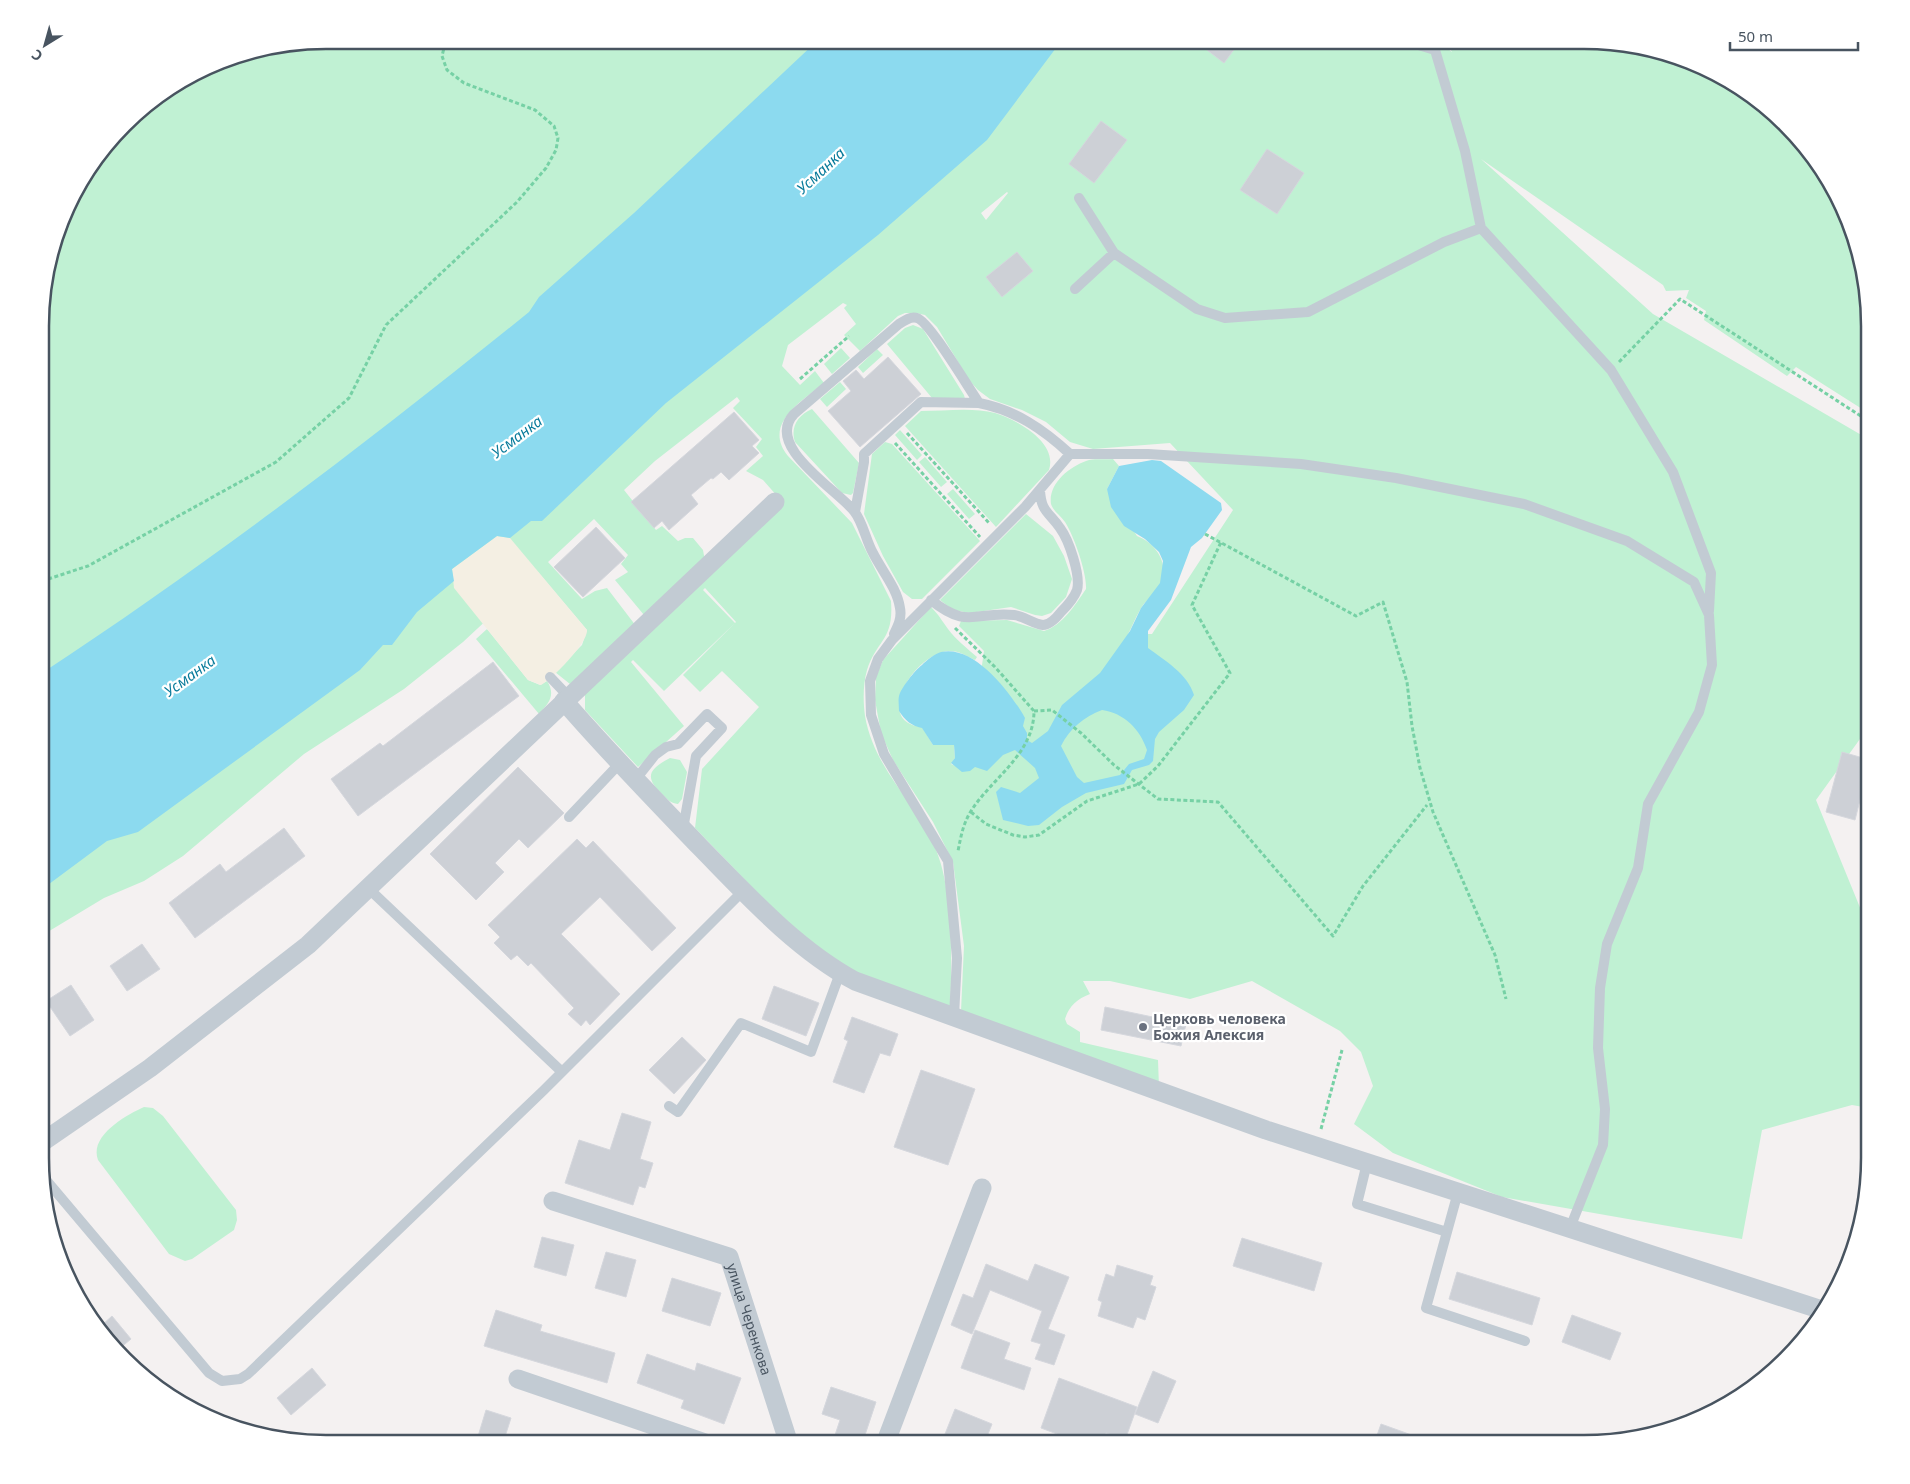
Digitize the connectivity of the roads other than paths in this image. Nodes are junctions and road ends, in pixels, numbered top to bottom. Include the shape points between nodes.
1 (1432, 49) edge
2 (1078, 198) dead end
3 (1481, 228) junction
4 (1114, 253) junction
5 (1075, 289) dead end
6 (979, 403) junction
7 (1070, 454) junction
8 (1040, 490) junction
9 (775, 502) dead end
10 (855, 512) junction
11 (931, 600) junction
12 (1708, 614) junction
13 (892, 640) junction
14 (550, 677) dead end
15 (566, 699) junction
16 (621, 762) junction
17 (636, 779) junction
18 (569, 817) dead end
19 (683, 829) junction
20 (368, 888) junction
21 (743, 891) junction
22 (840, 973) junction
23 (954, 1016) junction
24 (561, 1071) junction
25 (669, 1106) dead end
26 (49, 1137) edge
27 (1367, 1163) junction
28 (50, 1185) edge
29 (982, 1188) dead end
30 (1458, 1192) junction
31 (553, 1202) dead end
32 (1570, 1228) junction
33 (1448, 1232) junction
34 (1817, 1308) edge
35 (1525, 1341) dead end
36 (518, 1379) dead end
37 (682, 1435) edge
38 (786, 1435) edge
39 (888, 1435) edge

1 - 3 lane via 1435,50 1465,151
2 - 4 lane
3 - 4 lane via 1444,242 1308,312 1225,318 1198,309
3 - 12 lane via 1611,370 1673,472 1711,573
4 - 5 lane
6 - 7 lane via 999,407 1035,425
6 - 10 lane via 921,402 864,454
6 - 10 lane via 929,328 912,317 899,324 794,414 786,432 791,449
7 - 8 lane
7 - 12 lane via 1148,454 1301,464 1396,478 1524,504 1627,541 1694,582
8 - 11 lane
8 - 11 lane via 1040,504 1061,529 1072,555 1078,582 1072,600 1048,624 1042,625 1018,616 963,618 944,611
9 - 15 street
10 - 13 lane via 900,606 899,623
11 - 13 lane
12 - 32 lane via 1712,666 1699,712 1648,804 1638,868 1607,944 1600,988 1598,1048 1605,1109 1603,1146
13 - 23 lane via 878,659 870,681 871,715 892,768 948,861 957,958
14 - 15 lane
15 - 16 street
15 - 20 street
16 - 17 street
16 - 18 lane
17 - 19 street
17 - 19 lane via 660,750 678,744 706,714 722,728 696,756
19 - 21 street
20 - 24 lane
20 - 26 street via 291,959 150,1068
21 - 22 street via 808,950
21 - 24 lane
22 - 23 street
22 - 25 lane via 812,1052 741,1023 678,1112
23 - 27 street
24 - 28 lane via 248,1374 229,1382 222,1382 209,1373
27 - 30 street
27 - 33 lane via 1358,1204
29 - 39 street
30 - 32 street
30 - 33 lane
31 - 38 street, улица Черенкова via 729,1257
32 - 34 street
33 - 35 lane via 1426,1308
36 - 37 street

